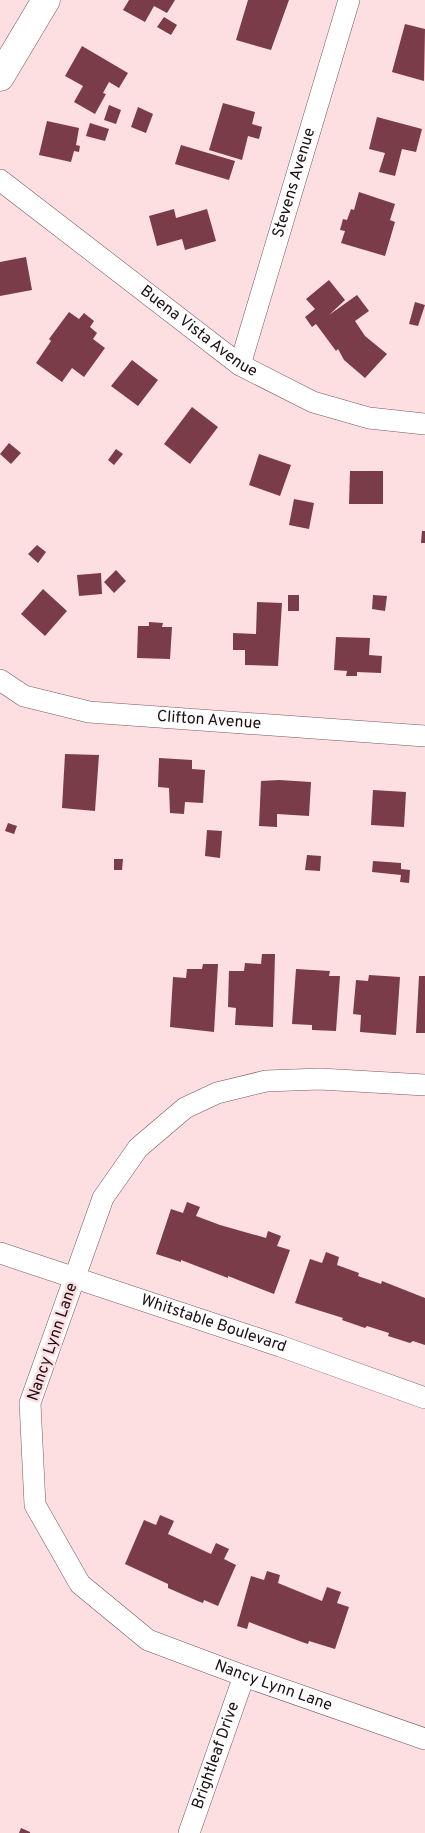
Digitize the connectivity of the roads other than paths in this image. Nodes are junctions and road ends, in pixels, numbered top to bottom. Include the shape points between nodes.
1 (46, 0) edge
2 (349, 0) edge
3 (0, 77) edge
4 (0, 180) edge
5 (240, 365) junction
6 (425, 424) edge
7 (0, 680) edge
8 (425, 736) edge
9 (425, 1085) edge
10 (0, 1253) edge
11 (75, 1280) junction
12 (425, 1398) edge
13 (244, 1676) junction
14 (425, 1739) edge
15 (188, 1833) edge

1 - 3 street
2 - 5 street, Stevens Avenue
4 - 5 street, Buena Vista Avenue
5 - 6 street, Buena Vista Avenue via 313,402 369,418
7 - 8 street, Clifton Avenue via 24,696 89,712
9 - 11 street, Nancy Lynn Lane via 320,1079 266,1081 217,1094 185,1108 138,1148 104,1198
10 - 11 street, Whitstable Boulevard
11 - 12 street, Whitstable Boulevard via 280,1346
11 - 13 street, Nancy Lynn Lane via 30,1404 35,1505 87,1591 148,1640
13 - 14 street, Nancy Lynn Lane
13 - 15 street, Brightleaf Drive

